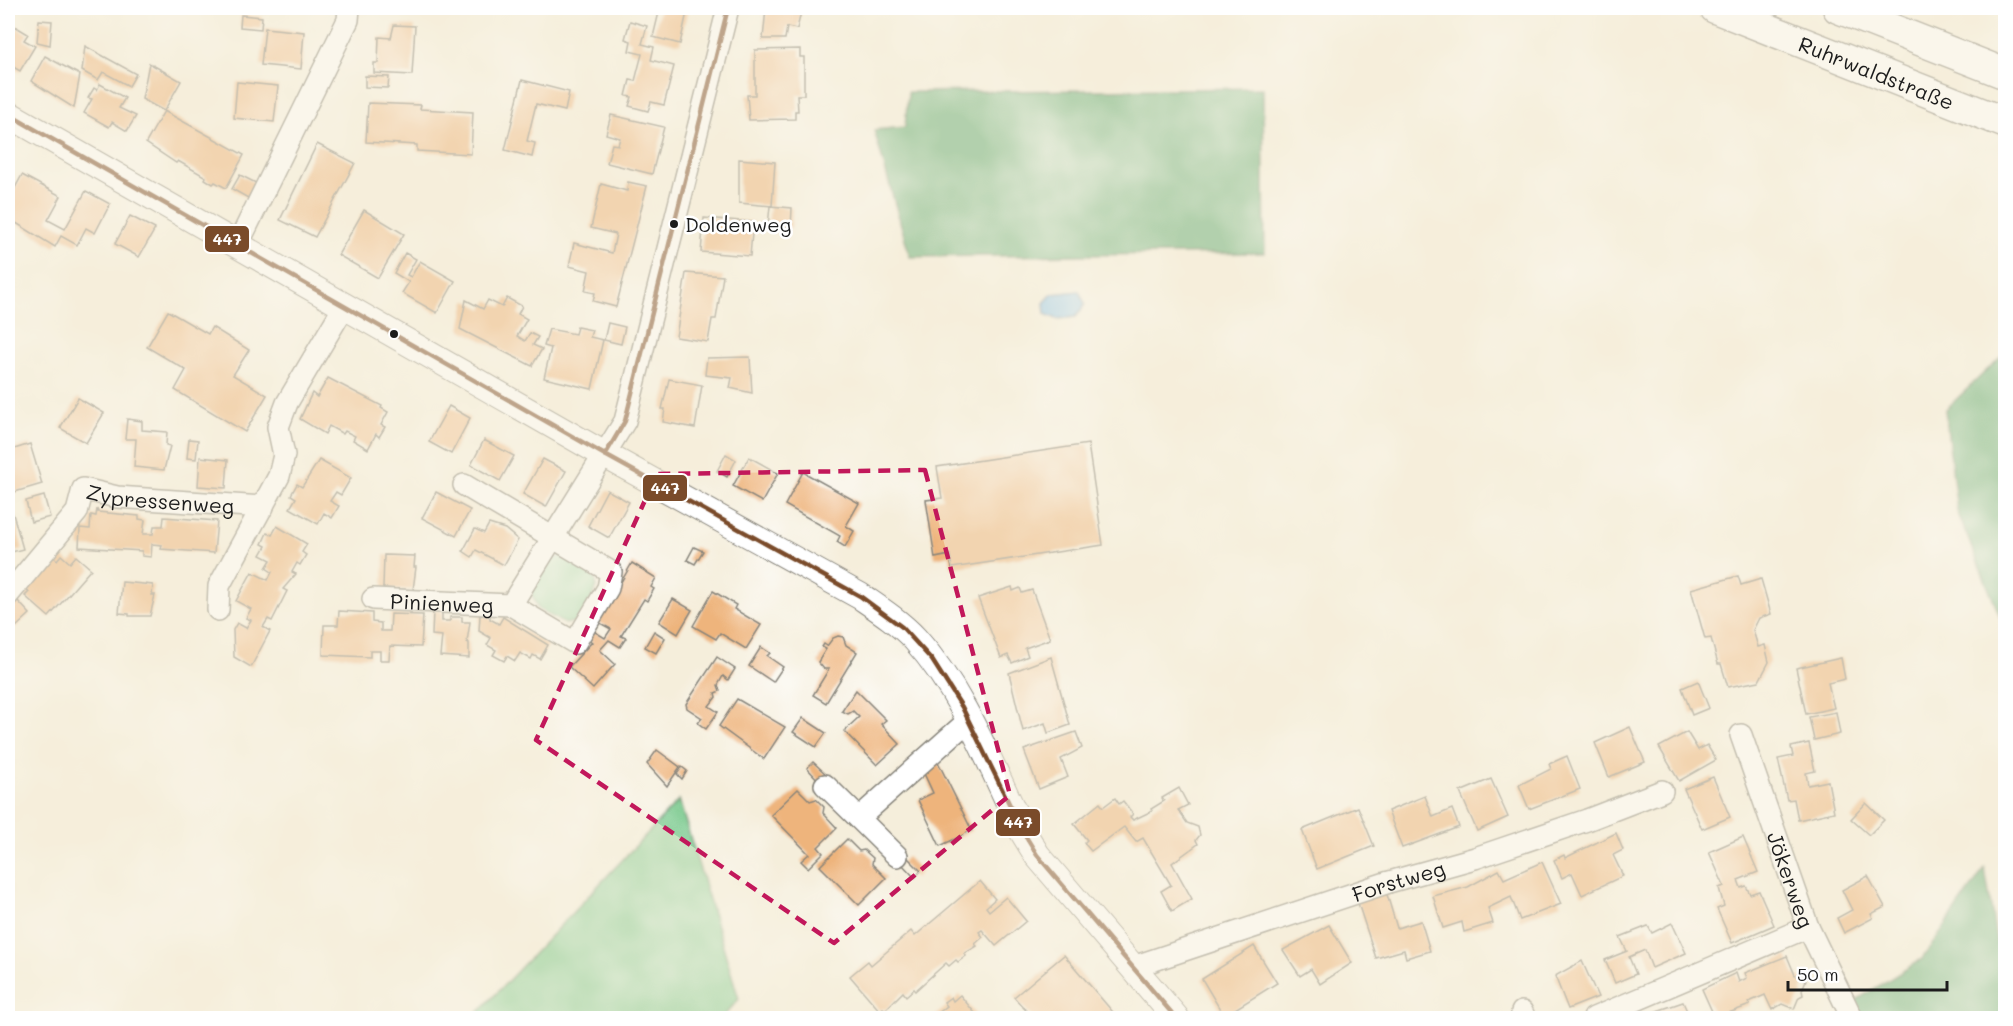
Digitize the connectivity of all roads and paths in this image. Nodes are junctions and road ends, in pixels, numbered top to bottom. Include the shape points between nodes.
1 (350, 8) edge
2 (728, 8) edge
3 (1714, 8) edge
4 (1838, 8) edge
5 (2006, 74) edge
6 (8, 114) edge
7 (2006, 123) edge
8 (237, 246) junction
9 (345, 305) junction
10 (605, 455) junction
11 (464, 485) dead end
12 (263, 507) junction
13 (552, 538) junction
14 (8, 596) edge
15 (373, 599) dead end
16 (511, 605) junction
17 (218, 610) dead end
18 (969, 720) junction
19 (1742, 735) dead end
20 (825, 785) dead end
21 (1662, 790) dead end
22 (859, 818) junction
23 (897, 855) dead end
24 (1808, 927) junction
25 (1133, 968) junction
26 (1172, 1017) edge
27 (1594, 1018) edge
28 (1852, 1018) edge

1 - 8 street via 348,20
2 - 10 street, Pinienweg via 625,421
3 - 7 highway, Ruhrwaldstraße
4 - 5 highway
6 - 8 main road
8 - 9 main road
9 - 10 main road
9 - 12 street, Zypressenweg via 287,403 278,427 284,455 279,476
10 - 13 street, Pinienweg
10 - 18 main road via 889,615 915,638 948,682
11 - 13 street, Pinienweg
12 - 14 street, Zypressenweg via 117,497 83,489 77,512
12 - 17 street, Zypressenweg via 219,586
13 - 16 street, Pinienweg
13 - 16 street, Pinienweg via 611,572 608,588 581,633 575,642
15 - 16 street, Pinienweg
18 - 22 street
18 - 25 main road via 1037,855
19 - 24 street, Jökerweg
20 - 22 street
21 - 25 street, Forstweg via 1475,858 1389,882
22 - 23 street
24 - 27 street
24 - 28 street, Jökerweg
25 - 26 main road

